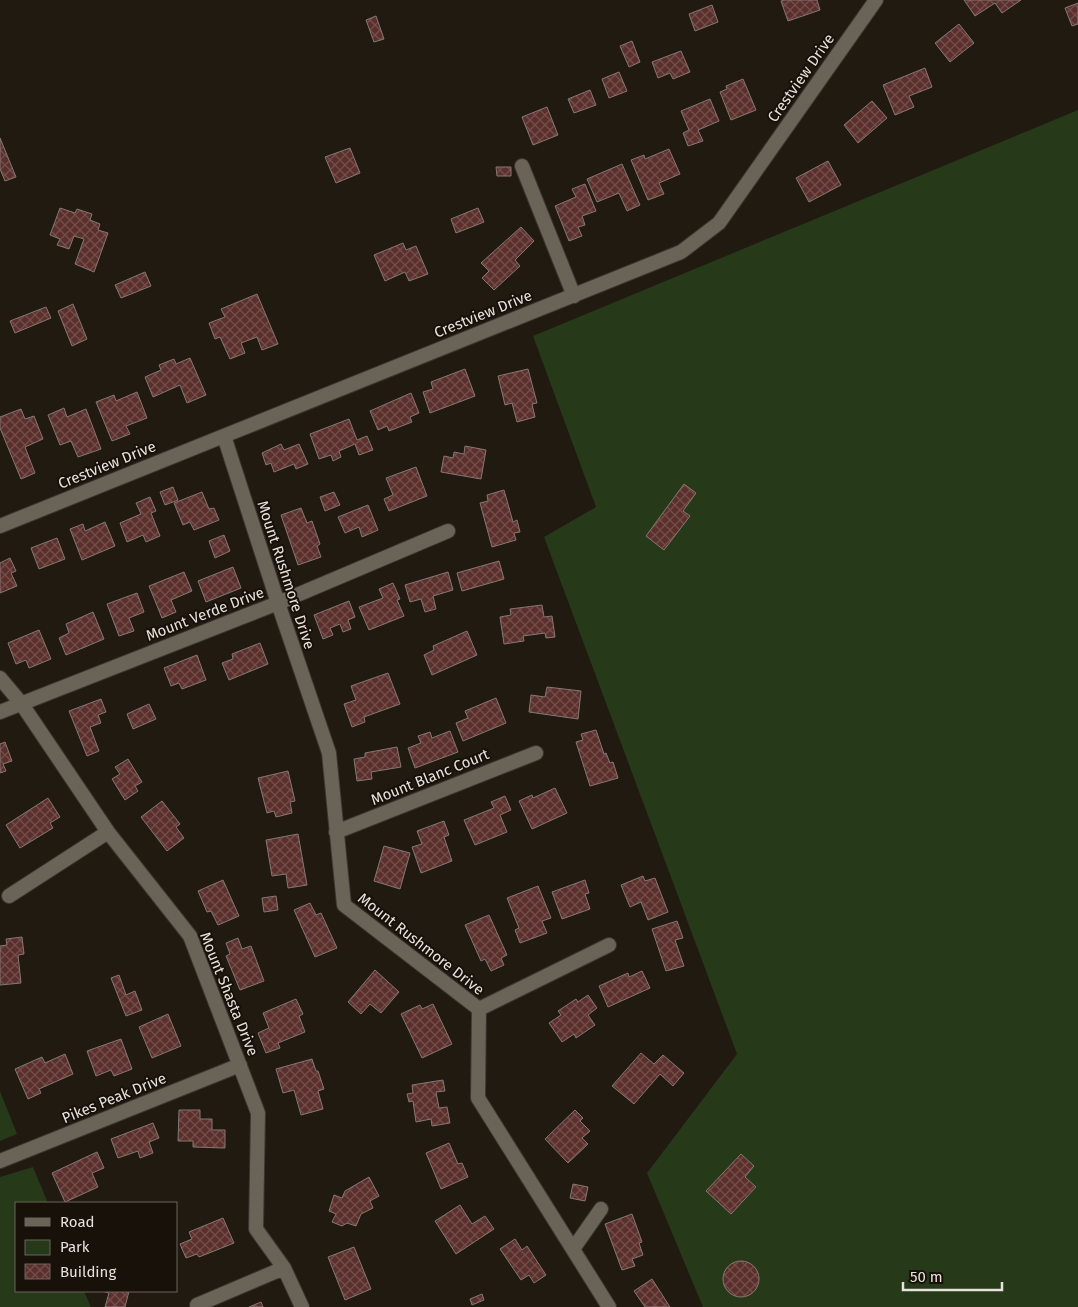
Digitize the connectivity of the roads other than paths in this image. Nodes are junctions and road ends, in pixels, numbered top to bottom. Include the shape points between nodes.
1 (876, 0) edge
2 (522, 166) dead end
3 (574, 296) junction
4 (224, 436) junction
5 (0, 526) edge
6 (448, 531) dead end
7 (278, 603) junction
8 (0, 678) edge
9 (21, 703) junction
10 (0, 712) edge
11 (536, 753) dead end
12 (108, 832) junction
13 (336, 832) junction
14 (10, 896) dead end
15 (608, 945) dead end
16 (479, 1009) junction
17 (240, 1065) junction
18 (0, 1161) edge
19 (601, 1209) dead end
20 (573, 1249) junction
21 (284, 1268) junction
22 (197, 1305) dead end
23 (302, 1307) edge
24 (609, 1307) edge

1 - 3 street, Crestview Drive via 719,223 681,252
2 - 3 street
3 - 4 street, Crestview Drive
4 - 5 street, Crestview Drive
4 - 7 street, Mount Rushmore Drive
6 - 7 street, Mount Verde Drive
7 - 9 street, Mount Verde Drive
7 - 13 street, Mount Rushmore Drive via 329,753
8 - 9 street, Mount Shasta Drive
9 - 10 street, Mount Verde Drive
9 - 12 street, Mount Shasta Drive
11 - 13 street, Mount Blanc Court
12 - 14 street
12 - 17 street, Mount Shasta Drive via 190,936
13 - 16 street, Mount Rushmore Drive via 344,905
15 - 16 street
16 - 20 street, Mount Rushmore Drive via 478,1098
17 - 18 street, Pikes Peak Drive
17 - 21 street, Mount Shasta Drive via 258,1113 256,1229
19 - 20 street
20 - 24 street, Mount Rushmore Drive
21 - 22 street
21 - 23 street, Mount Shasta Drive

